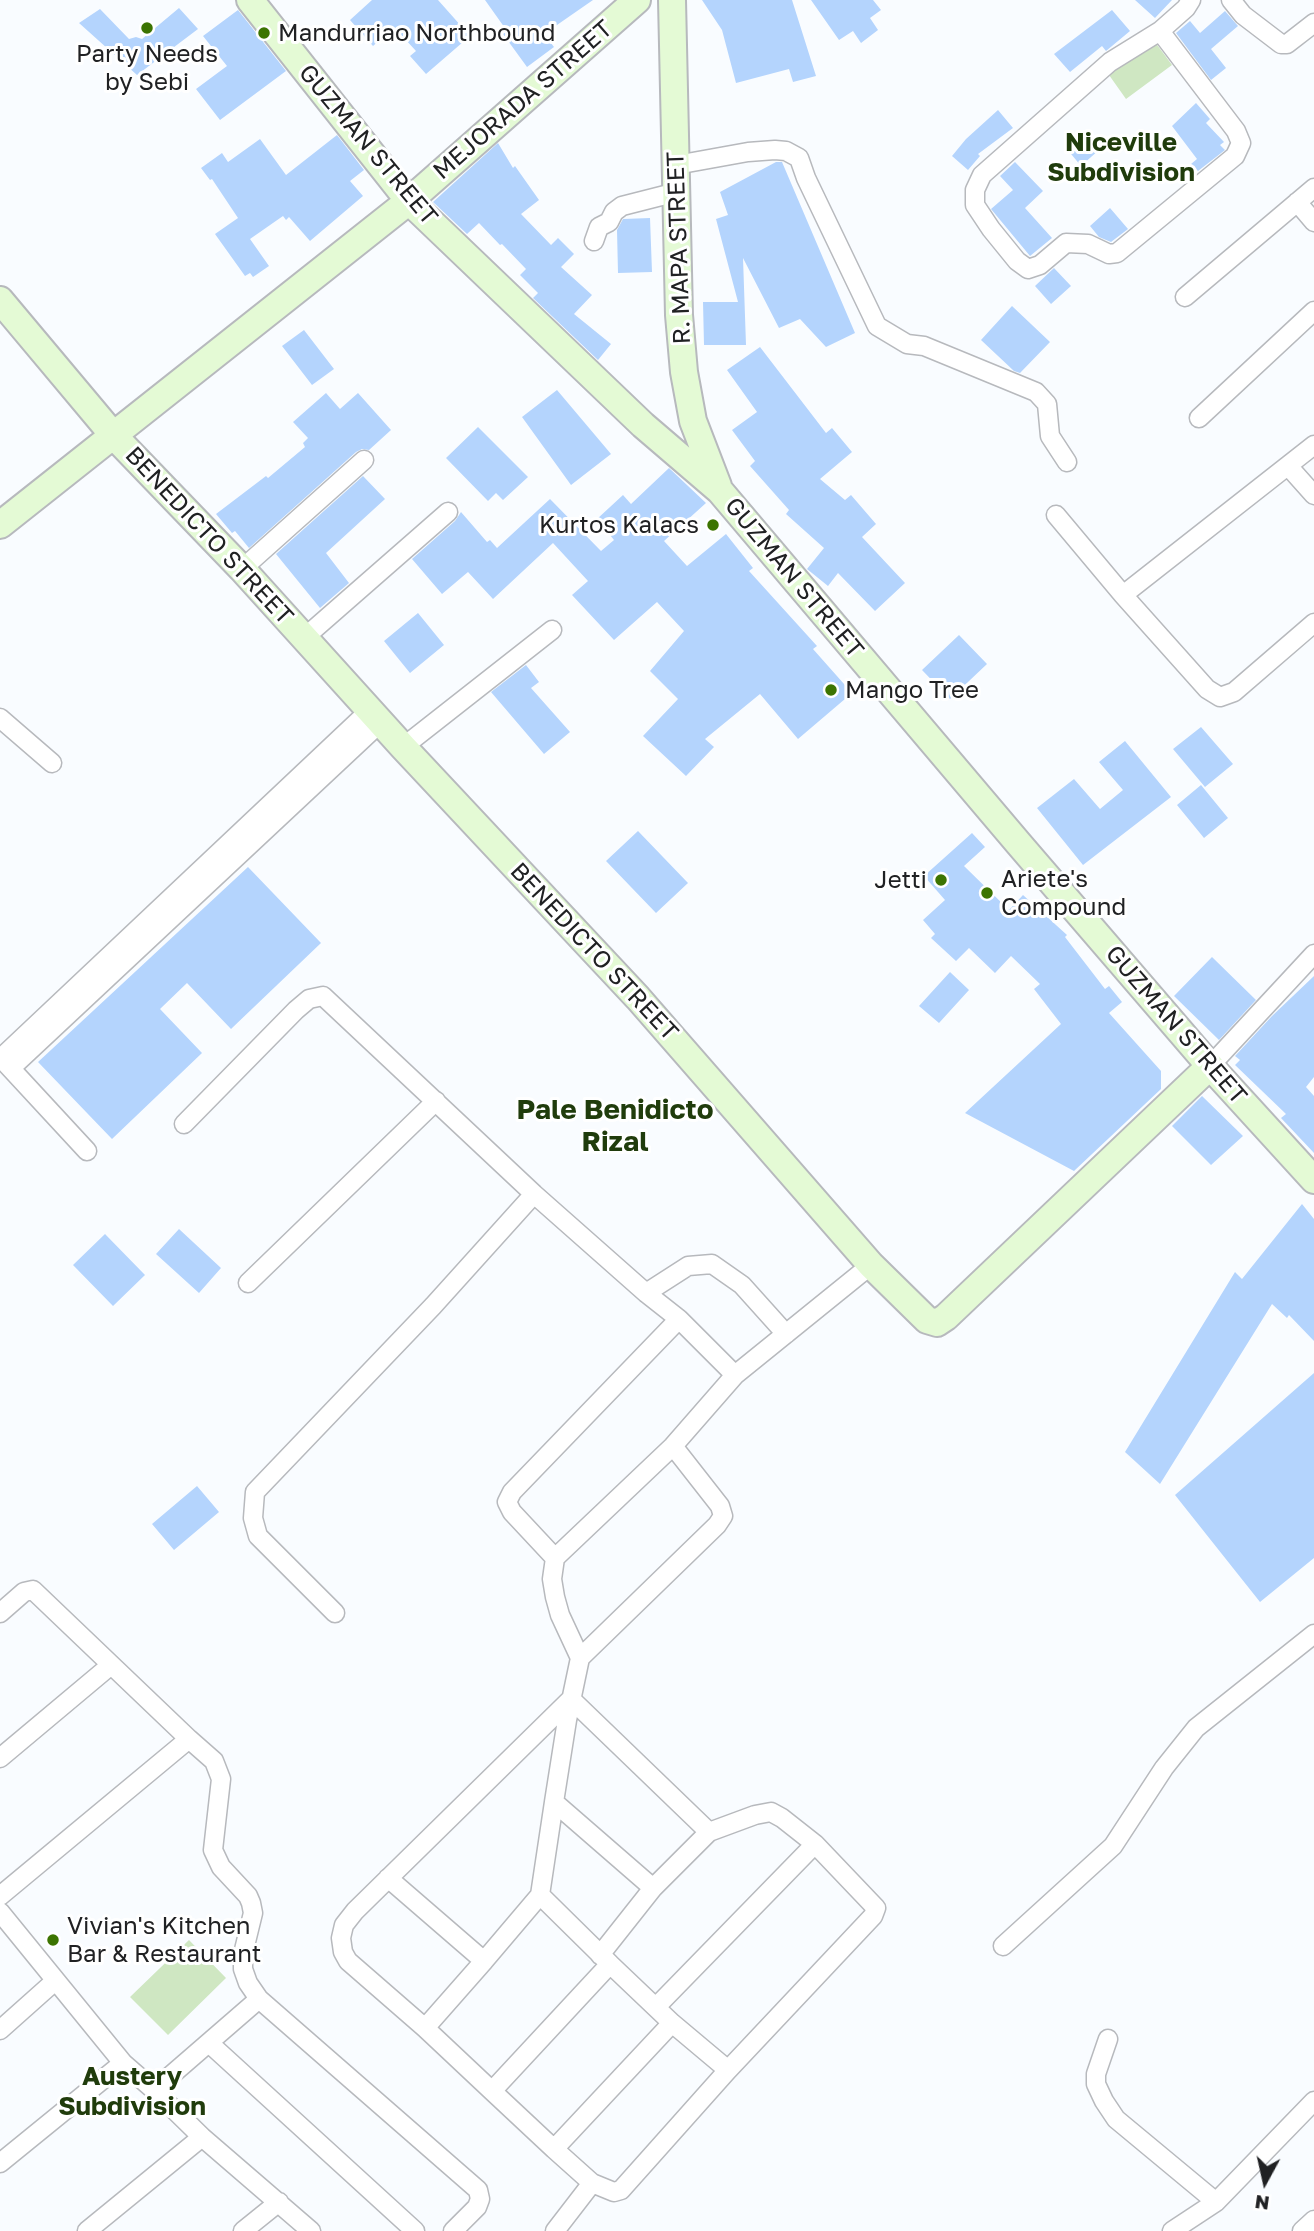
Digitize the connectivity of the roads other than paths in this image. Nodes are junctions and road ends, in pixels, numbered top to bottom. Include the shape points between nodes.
1 (250, 0) edge
2 (637, 0) edge
3 (672, 0) edge
4 (1191, 0) edge
5 (1231, 0) edge
6 (1314, 23) edge
7 (1160, 31) junction
8 (676, 165) junction
9 (1314, 188) edge
10 (677, 192) junction
11 (409, 201) junction
12 (1297, 202) junction
13 (1314, 222) edge
14 (594, 241) dead end
15 (1185, 297) dead end
16 (0, 300) edge
17 (1314, 311) edge
18 (1199, 418) dead end
19 (114, 436) junction
20 (1314, 446) edge
21 (364, 460) dead end
22 (1067, 462) dead end
23 (1289, 467) junction
24 (720, 491) junction
25 (1314, 495) edge
26 (448, 512) dead end
27 (1056, 515) dead end
28 (0, 525) edge
29 (242, 569) junction
30 (1123, 595) junction
31 (1314, 623) edge
32 (552, 630) dead end
33 (304, 638) junction
34 (375, 716) junction
35 (0, 718) edge
36 (403, 747) junction
37 (52, 763) dead end
38 (1314, 954) edge
39 (6, 1063) edge
40 (1210, 1066) junction
41 (436, 1101) junction
42 (184, 1124) dead end
43 (87, 1151) dead end
44 (1313, 1178) edge
45 (534, 1194) junction
46 (870, 1265) junction
47 (248, 1283) dead end
48 (646, 1293) junction
49 (679, 1319) junction
50 (786, 1335) junction
51 (735, 1375) junction
52 (673, 1446) junction
53 (555, 1558) junction
54 (0, 1613) edge
55 (335, 1613) dead end
56 (1314, 1634) edge
57 (580, 1658) junction
58 (111, 1665) junction
59 (570, 1699) junction
60 (189, 1739) junction
61 (0, 1758) edge
62 (554, 1802) junction
63 (709, 1832) junction
64 (815, 1844) junction
65 (388, 1878) junction
66 (653, 1888) junction
67 (540, 1895) junction
68 (0, 1896) edge
69 (0, 1912) edge
70 (1003, 1946) dead end
71 (605, 1960) junction
72 (484, 1961) junction
73 (55, 1982) junction
74 (259, 1999) junction
75 (656, 2007) junction
76 (672, 2023) junction
77 (425, 2028) junction
78 (0, 2030) edge
79 (1108, 2039) dead end
80 (209, 2042) junction
81 (123, 2063) junction
82 (728, 2070) junction
83 (155, 2090) junction
84 (492, 2091) junction
85 (1314, 2101) edge
86 (202, 2137) junction
87 (554, 2149) junction
88 (0, 2163) edge
89 (593, 2183) junction
90 (279, 2202) junction
91 (1216, 2202) junction
92 (1314, 2220) edge
93 (87, 2231) edge
94 (243, 2231) edge
95 (311, 2231) edge
96 (415, 2231) edge
97 (453, 2231) edge
98 (555, 2231) edge
99 (1172, 2231) edge
100 (1302, 2231) edge

1 - 11 street, GUZMAN STREET
2 - 11 street, MEJORADA STREET
3 - 8 street, R. MAPA STREET
4 - 7 street
5 - 6 street via 1243,15 1282,44
7 - 7 street via 1110,62 982,175 975,205 990,229 1028,269 1066,243 1117,253 1235,156 1241,142 1236,131
8 - 10 street, R. MAPA STREET
8 - 22 street via 775,150 799,158 877,326 906,344 924,346 1036,392 1047,404 1050,436
9 - 12 street
10 - 14 street via 622,206 599,227
10 - 24 street, R. MAPA STREET via 684,372 693,421
11 - 19 street, MEJORADA STREET
11 - 24 street, GUZMAN STREET via 643,425
12 - 13 street
12 - 15 street
16 - 19 street, BENEDICTO STREET
17 - 18 street
19 - 28 street, MEJORADA STREET
19 - 29 street, BENEDICTO STREET
20 - 23 street
21 - 29 street
23 - 25 street
23 - 30 street
24 - 40 street, GUZMAN STREET
26 - 33 street
27 - 30 street
29 - 33 street, BENEDICTO STREET
30 - 31 street via 1207,689 1220,696 1234,692
32 - 36 street
33 - 34 street, BENEDICTO STREET
34 - 36 street, BENEDICTO STREET
34 - 39 street
35 - 37 street
36 - 46 street, BENEDICTO STREET via 638,998
38 - 40 street
39 - 43 street
40 - 44 street, GUZMAN STREET
40 - 46 street, BENEDICTO STREET via 937,1323 927,1320
41 - 42 street via 323,996 309,999 296,1010
41 - 45 street
41 - 47 street
45 - 48 street
45 - 55 street via 255,1492 253,1518 258,1536
46 - 50 street
48 - 49 street
48 - 50 street via 688,1266 712,1264 742,1285
49 - 51 street
49 - 53 street via 512,1492 508,1502 512,1512
50 - 51 street
51 - 52 street
52 - 53 street
52 - 57 street via 723,1516
53 - 57 street via 555,1597
54 - 58 street via 24,1592 33,1590
56 - 70 street via 1196,1728 1112,1846
57 - 59 street
58 - 60 street
58 - 61 street
59 - 62 street
59 - 63 street
59 - 65 street
60 - 68 street
60 - 74 street via 214,1761 221,1779 212,1850 251,1903 243,1969
62 - 66 street
62 - 67 street
63 - 64 street via 771,1812
63 - 66 street
64 - 75 street
64 - 82 street via 872,1902 876,1908 873,1916
65 - 72 street
65 - 77 street via 344,1925 343,1952
66 - 71 street
67 - 71 street
67 - 72 street
69 - 73 street
71 - 75 street
71 - 84 street
72 - 77 street
73 - 78 street
73 - 81 street
74 - 80 street
74 - 97 street via 478,2190 477,2207
75 - 76 street
76 - 82 street
76 - 87 street
77 - 84 street
79 - 91 street via 1096,2074 1104,2101 1116,2119
80 - 83 street
80 - 96 street
81 - 83 street
81 - 88 street
82 - 89 street via 621,2190 614,2192
83 - 86 street
84 - 87 street
85 - 91 street
86 - 90 street
86 - 93 street
87 - 89 street
89 - 98 street
90 - 94 street
90 - 95 street
91 - 99 street
92 - 100 street

